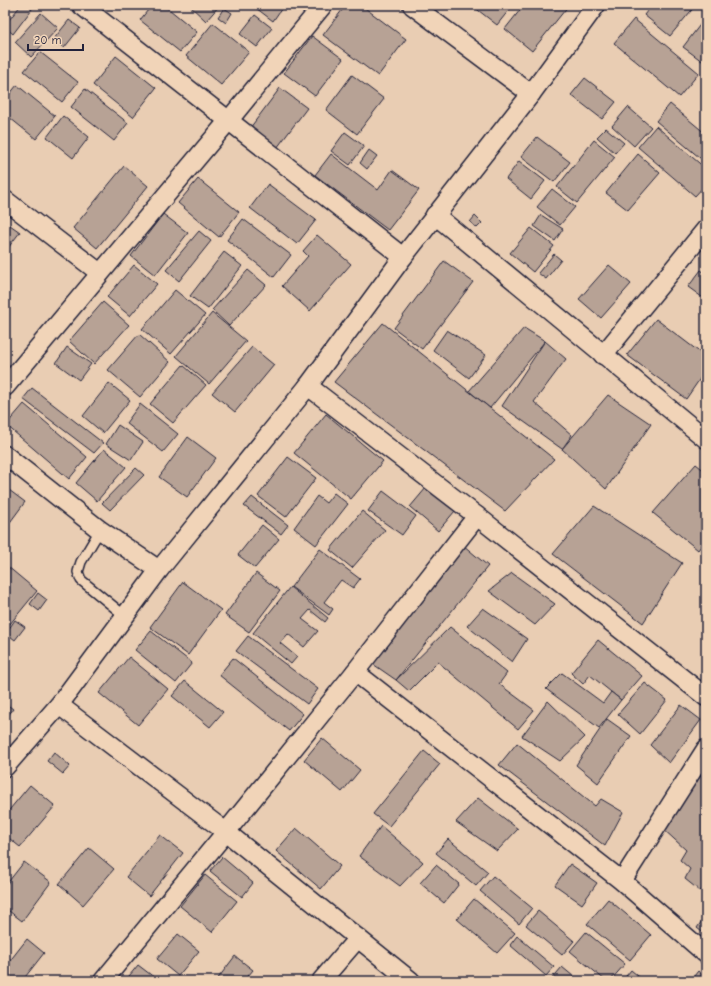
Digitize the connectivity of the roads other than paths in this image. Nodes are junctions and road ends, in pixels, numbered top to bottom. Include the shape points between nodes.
1 (81, 5) edge
2 (323, 5) edge
3 (412, 5) edge
4 (596, 5) edge
5 (531, 94) junction
6 (229, 120) junction
7 (5, 200) edge
8 (435, 215) junction
9 (706, 229) edge
10 (403, 257) junction
11 (100, 273) junction
12 (603, 356) junction
13 (308, 386) junction
14 (5, 387) edge
15 (706, 439) edge
16 (5, 455) edge
17 (477, 516) junction
18 (100, 530) junction
19 (159, 570) junction
20 (125, 616) junction
21 (355, 672) junction
22 (706, 697) edge
23 (59, 705) junction
24 (706, 749) edge
25 (5, 767) edge
26 (226, 832) junction
27 (622, 881) junction
28 (358, 938) junction
29 (706, 954) edge
30 (103, 981) edge
31 (321, 981) edge
32 (412, 981) edge

1 - 6 street
2 - 6 street
3 - 5 street
4 - 5 street
5 - 8 street
6 - 10 street
6 - 11 street
7 - 11 street
8 - 10 street
8 - 12 street
9 - 12 street
10 - 13 street
11 - 14 street
12 - 15 street
13 - 17 street
13 - 19 street
16 - 18 street
17 - 21 street
17 - 22 street
18 - 19 street
18 - 20 lane via 78,572 81,580
19 - 20 street
20 - 23 street
21 - 26 street
21 - 27 street
23 - 25 street
23 - 26 street
24 - 27 street
26 - 28 street
26 - 30 street
27 - 29 street
28 - 31 street
28 - 32 street

